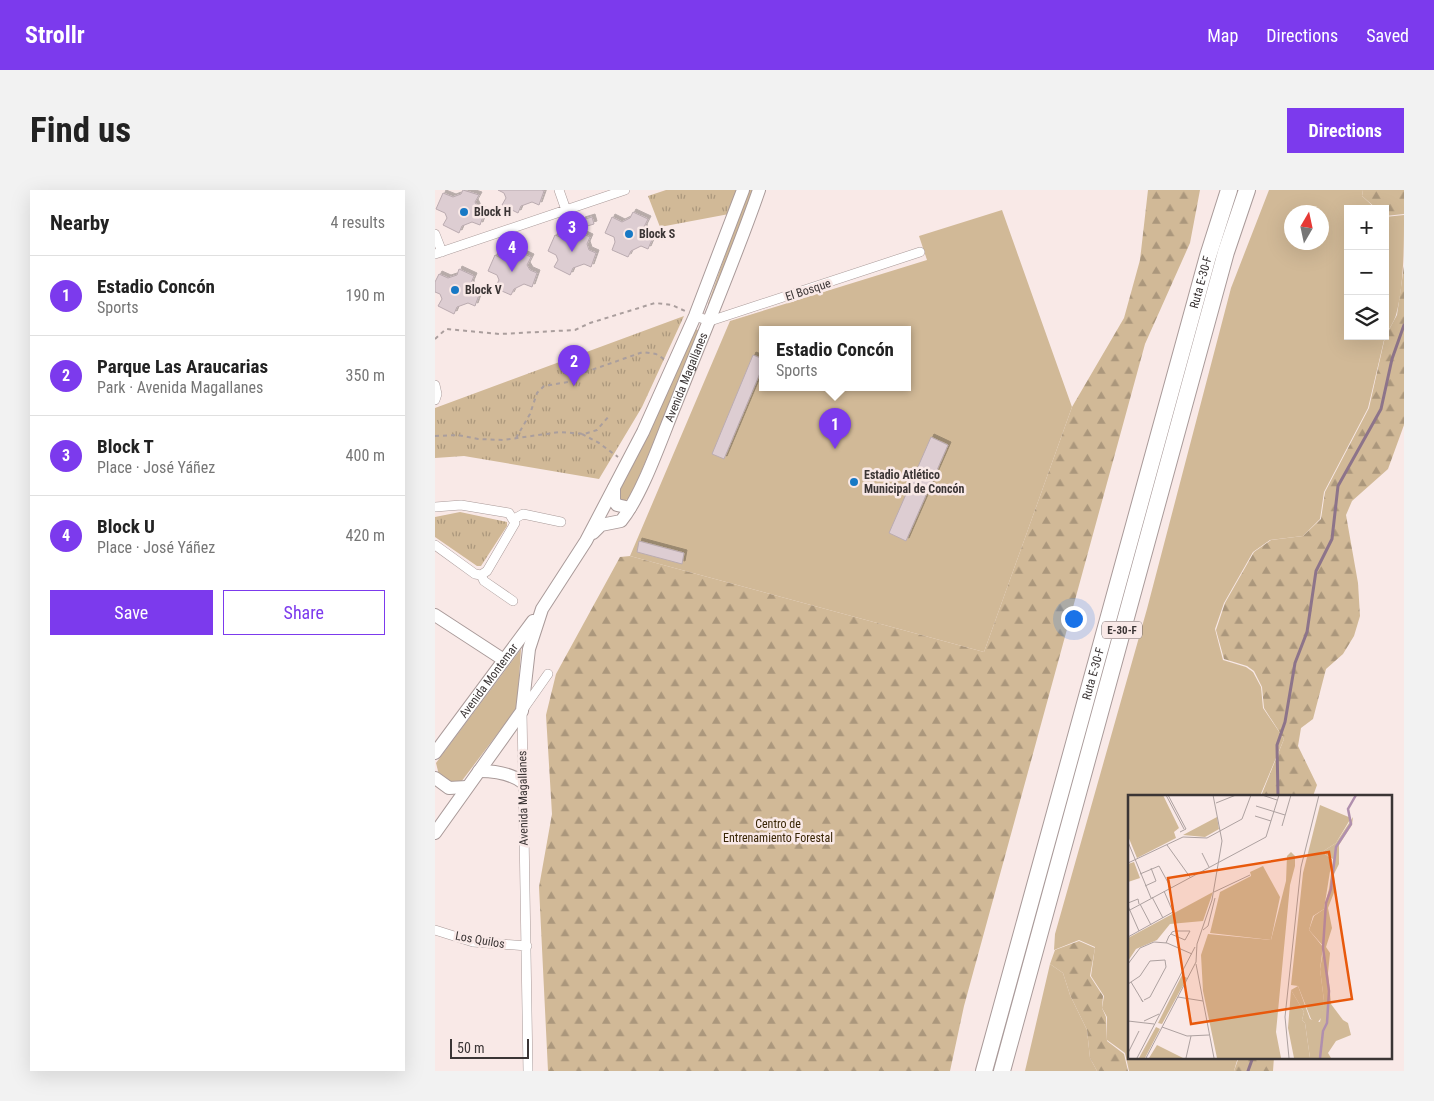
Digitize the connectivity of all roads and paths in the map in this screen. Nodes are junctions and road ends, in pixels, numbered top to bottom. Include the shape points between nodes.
1 (559, 190) edge
2 (625, 190) edge
3 (743, 190) edge
4 (759, 190) edge
5 (1229, 190) edge
6 (1247, 190) edge
7 (566, 210) junction
8 (435, 234) edge
9 (920, 252) dead end
10 (438, 253) edge
11 (695, 316) junction
12 (710, 321) junction
13 (435, 339) edge
14 (675, 364) junction
15 (435, 385) edge
16 (436, 399) edge
17 (609, 416) dead end
18 (570, 434) junction
19 (435, 436) edge
20 (516, 438) junction
21 (627, 464) junction
22 (614, 488) junction
23 (435, 507) edge
24 (630, 508) junction
25 (514, 519) junction
26 (561, 522) dead end
27 (586, 540) junction
28 (435, 545) edge
29 (481, 575) junction
30 (513, 601) dead end
31 (542, 609) junction
32 (435, 615) edge
33 (504, 660) junction
34 (548, 674) dead end
35 (522, 712) junction
36 (435, 752) edge
37 (479, 771) junction
38 (435, 778) edge
39 (522, 782) junction
40 (467, 787) junction
41 (435, 833) edge
42 (435, 930) edge
43 (527, 946) junction
44 (528, 1071) edge
45 (984, 1071) edge
46 (1002, 1071) edge

1 - 7 street
2 - 7 street
3 - 11 main road, Avenida Magallanes
4 - 12 main road, Avenida Magallanes
5 - 45 highway, Ruta E-30-F / E-30-F via 1203,273
6 - 46 highway, Ruta E-30-F / E-30-F via 1222,267
7 - 10 street
8 - 10 street
9 - 12 street, El Bosque
11 - 12 street
11 - 13 path via 672,305 655,303 575,330 499,334 446,329
11 - 14 main road, Avenida Magallanes
12 - 24 main road, Avenida Magallanes
14 - 20 path via 656,354 643,352 577,375 567,382 544,386 537,393 530,414
14 - 21 main road, Avenida Magallanes
15 - 16 street
17 - 18 path via 597,430
18 - 20 path via 560,432
18 - 21 path via 583,434
19 - 20 path
21 - 22 main road, Avenida Magallanes
22 - 24 main road via 617,505
22 - 27 main road, Avenida Magallanes
23 - 25 street via 461,505 509,513
24 - 27 main road, Avenida Magallanes via 621,521 601,525
25 - 26 street via 523,514
25 - 29 street via 514,527 487,571
27 - 31 main road, Avenida Magallanes
28 - 29 street
29 - 30 street via 484,581
31 - 33 main road, Avenida Montemar
31 - 35 main road, Avenida Magallanes via 529,649
32 - 33 main road
33 - 36 main road, Avenida Montemar
34 - 35 street
35 - 37 main road
35 - 39 street, Avenida Magallanes
37 - 39 main road via 499,772
37 - 40 main road
38 - 40 main road via 449,788 459,790
39 - 43 street, Avenida Magallanes
40 - 41 main road
42 - 43 street, Los Quilos via 473,942
43 - 44 street, Avenida Magallanes

